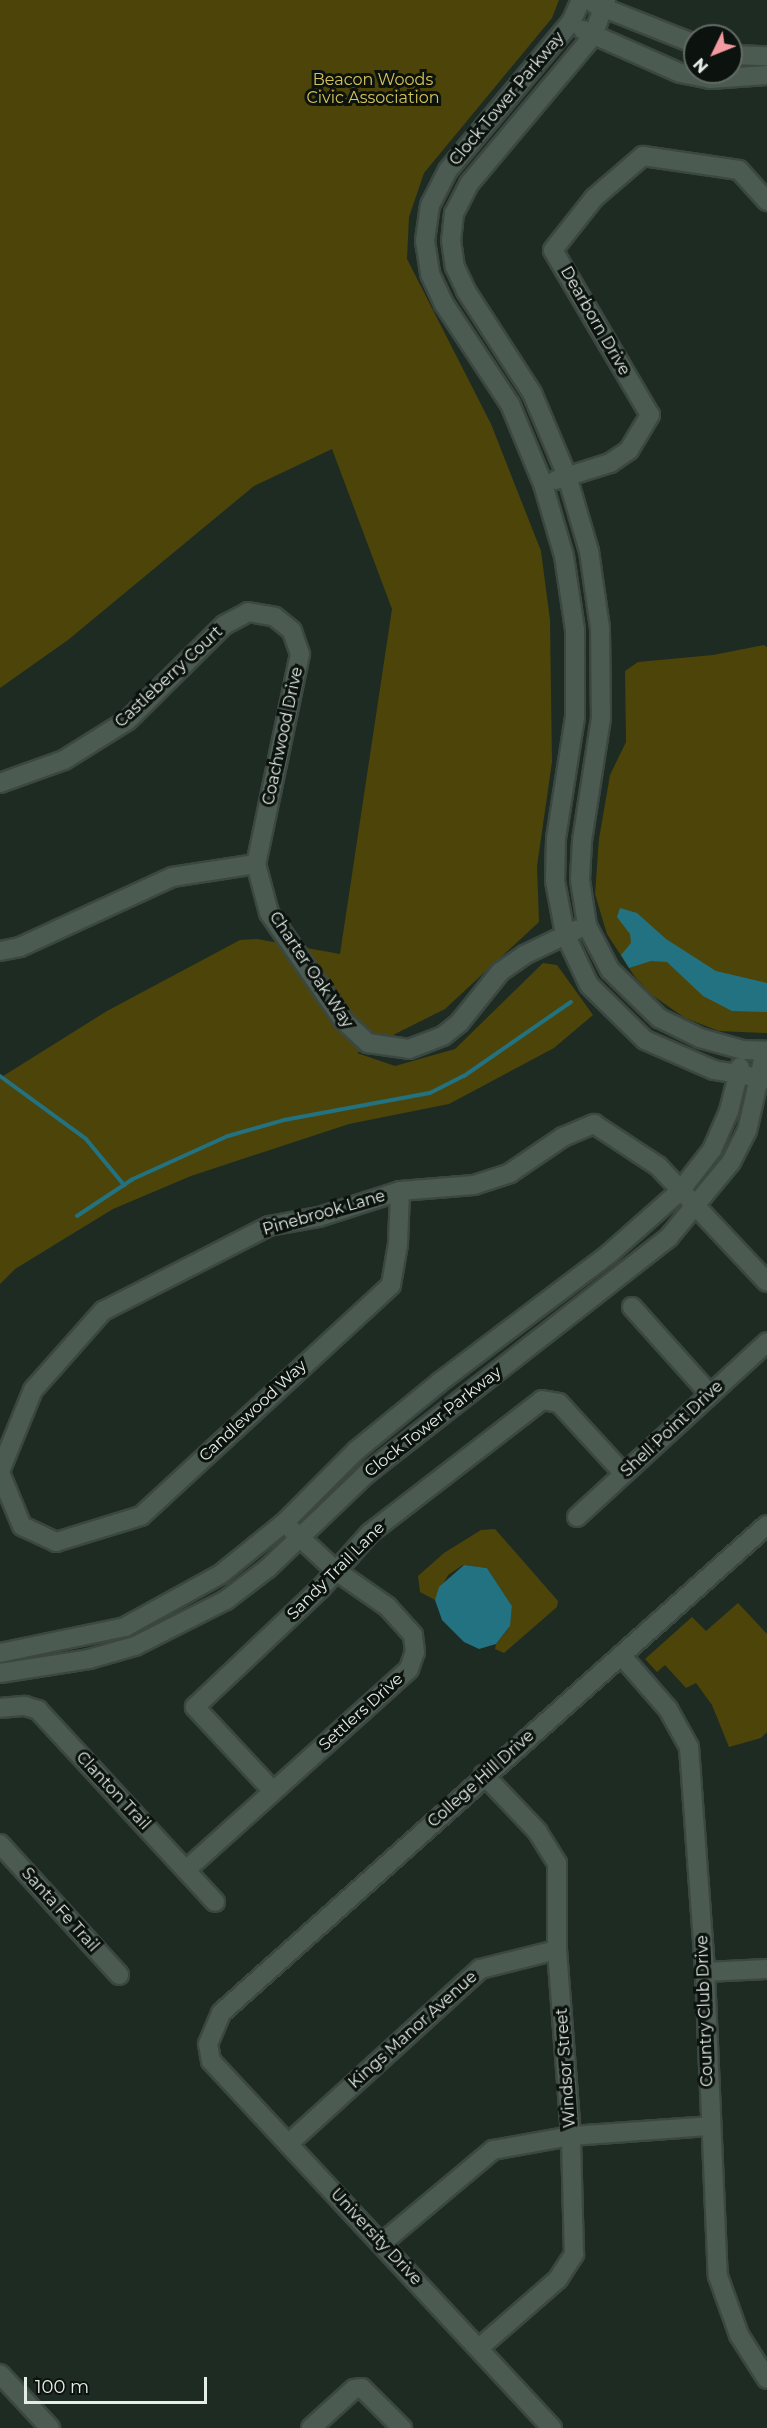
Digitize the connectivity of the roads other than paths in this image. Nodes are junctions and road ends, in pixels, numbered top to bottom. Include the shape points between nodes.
1 (583, 0) edge
2 (605, 4) edge
3 (571, 22) junction
4 (593, 36) junction
5 (683, 39) edge
6 (743, 55) edge
7 (767, 56) edge
8 (767, 75) edge
9 (767, 201) edge
10 (567, 476) junction
11 (543, 484) junction
12 (275, 617) joint
13 (600, 628) junction
14 (574, 630) junction
15 (0, 783) edge
16 (256, 864) junction
17 (586, 926) junction
18 (565, 934) junction
19 (0, 951) edge
20 (743, 1050) junction
21 (766, 1051) edge
22 (738, 1076) junction
23 (764, 1080) edge
24 (400, 1191) junction
25 (680, 1191) junction
26 (697, 1206) junction
27 (767, 1282) edge
28 (632, 1307) dead end
29 (767, 1342) edge
30 (709, 1394) junction
31 (0, 1472) edge
32 (624, 1474) junction
33 (577, 1517) dead end
34 (284, 1523) junction
35 (767, 1525) edge
36 (22, 1526) joint
37 (301, 1538) junction
38 (335, 1570) junction
39 (0, 1653) edge
40 (621, 1655) junction
41 (0, 1673) edge
42 (0, 1708) edge
43 (484, 1775) junction
44 (273, 1791) junction
45 (0, 1844) edge
46 (186, 1870) junction
47 (214, 1902) dead end
48 (557, 1950) junction
49 (767, 1969) edge
50 (705, 1972) junction
51 (119, 1975) dead end
52 (208, 2044) joint
53 (709, 2126) junction
54 (571, 2136) junction
55 (288, 2144) junction
56 (382, 2243) junction
57 (479, 2348) junction
58 (767, 2379) edge
59 (2, 2380) edge
60 (50, 2428) edge
61 (311, 2428) edge
62 (402, 2428) edge
63 (552, 2428) edge

1 - 2 street
1 - 3 street, Clock Tower Parkway
2 - 4 street, Clock Tower Parkway
2 - 5 street
3 - 4 street
3 - 11 street, Clock Tower Parkway via 448,170 430,205 425,241 430,274 444,304 510,404
4 - 8 street via 700,77 750,79
4 - 10 street, Clock Tower Parkway via 469,184 454,213 450,240 455,267 466,291 532,393
6 - 7 street
9 - 10 street, Dearborn Drive via 739,170 643,156 594,198 553,250 650,415 629,450 610,463
10 - 11 street, Dearborn Drive
10 - 13 street, Clock Tower Parkway via 589,551
11 - 14 street, Clock Tower Parkway via 564,556
12 - 15 street, Castleberry Court via 248,612 224,625 128,720 64,760
12 - 16 street, Coachwood Drive via 292,631 300,654
13 - 14 street
13 - 17 street, Clock Tower Parkway via 601,718 582,841 580,880
14 - 18 street, Clock Tower Parkway via 576,717 556,838 555,881
16 - 18 street, Charter Oak Way via 269,913 343,1020 359,1037 384,1047 409,1049 443,1036 460,1022 500,972 533,949
16 - 19 street via 172,877 20,947
17 - 18 street, Charter Oak Way
17 - 20 street, Clock Tower Parkway via 610,970 659,1018 700,1038
18 - 22 street, Clock Tower Parkway via 589,985 645,1040 690,1062
20 - 21 street
20 - 22 street, Clock Tower Parkway
21 - 23 street, Clock Tower Parkway
22 - 23 street
22 - 25 street, Clock Tower Parkway via 729,1111 712,1150
23 - 26 street, Clock Tower Parkway via 747,1131 731,1162
24 - 25 street, Pinebrook Lane via 474,1185 510,1173 563,1137 594,1124 658,1166
24 - 31 street, Pinebrook Lane via 269,1226 103,1311 33,1390
24 - 36 street, Candlewood Way via 398,1244 391,1285 141,1516 56,1542
25 - 26 street
25 - 34 street, Clock Tower Parkway via 600,1262 357,1450
26 - 27 street
26 - 37 street, Clock Tower Parkway via 634,1268 366,1474
28 - 30 street
29 - 30 street, Shell Point Drive
30 - 32 street, Shell Point Drive
31 - 36 street, Pinebrook Lane
32 - 33 street, Shell Point Drive
32 - 38 street, Sandy Trail Lane via 559,1403 542,1400 485,1447 416,1495 370,1533
34 - 37 street, Settlers Drive
34 - 39 street, Clock Tower Parkway via 221,1574 125,1627
35 - 40 street, College Hill Drive
37 - 38 street, Settlers Drive
37 - 41 street, Clock Tower Parkway via 226,1600 135,1646 89,1659
38 - 44 street, Sandy Trail Lane via 321,1588 195,1707
38 - 44 street, Settlers Drive via 388,1607 413,1635 415,1652 409,1669
40 - 43 street, College Hill Drive
40 - 50 street, Country Club Drive via 666,1707 689,1747
42 - 46 street, Clanton Trail via 25,1706 38,1710
43 - 48 street, Windsor Street via 538,1832 557,1863
43 - 52 street, College Hill Drive via 221,2013
44 - 46 street, Settlers Drive
45 - 51 street, Santa Fe Trail
46 - 47 street, Clanton Trail
48 - 54 street, Windsor Street
48 - 55 street, Kings Manor Avenue via 480,1969
49 - 50 street
50 - 53 street, Country Club Drive
52 - 55 street, University Drive via 211,2061
53 - 54 street
53 - 58 street, Country Club Drive via 718,2276 739,2335
54 - 56 street via 493,2150
54 - 57 street, Windsor Street via 574,2254 558,2279
55 - 56 street, University Drive
56 - 57 street, University Drive
57 - 63 street, University Drive
59 - 60 street
61 - 62 street via 354,2389 362,2388

